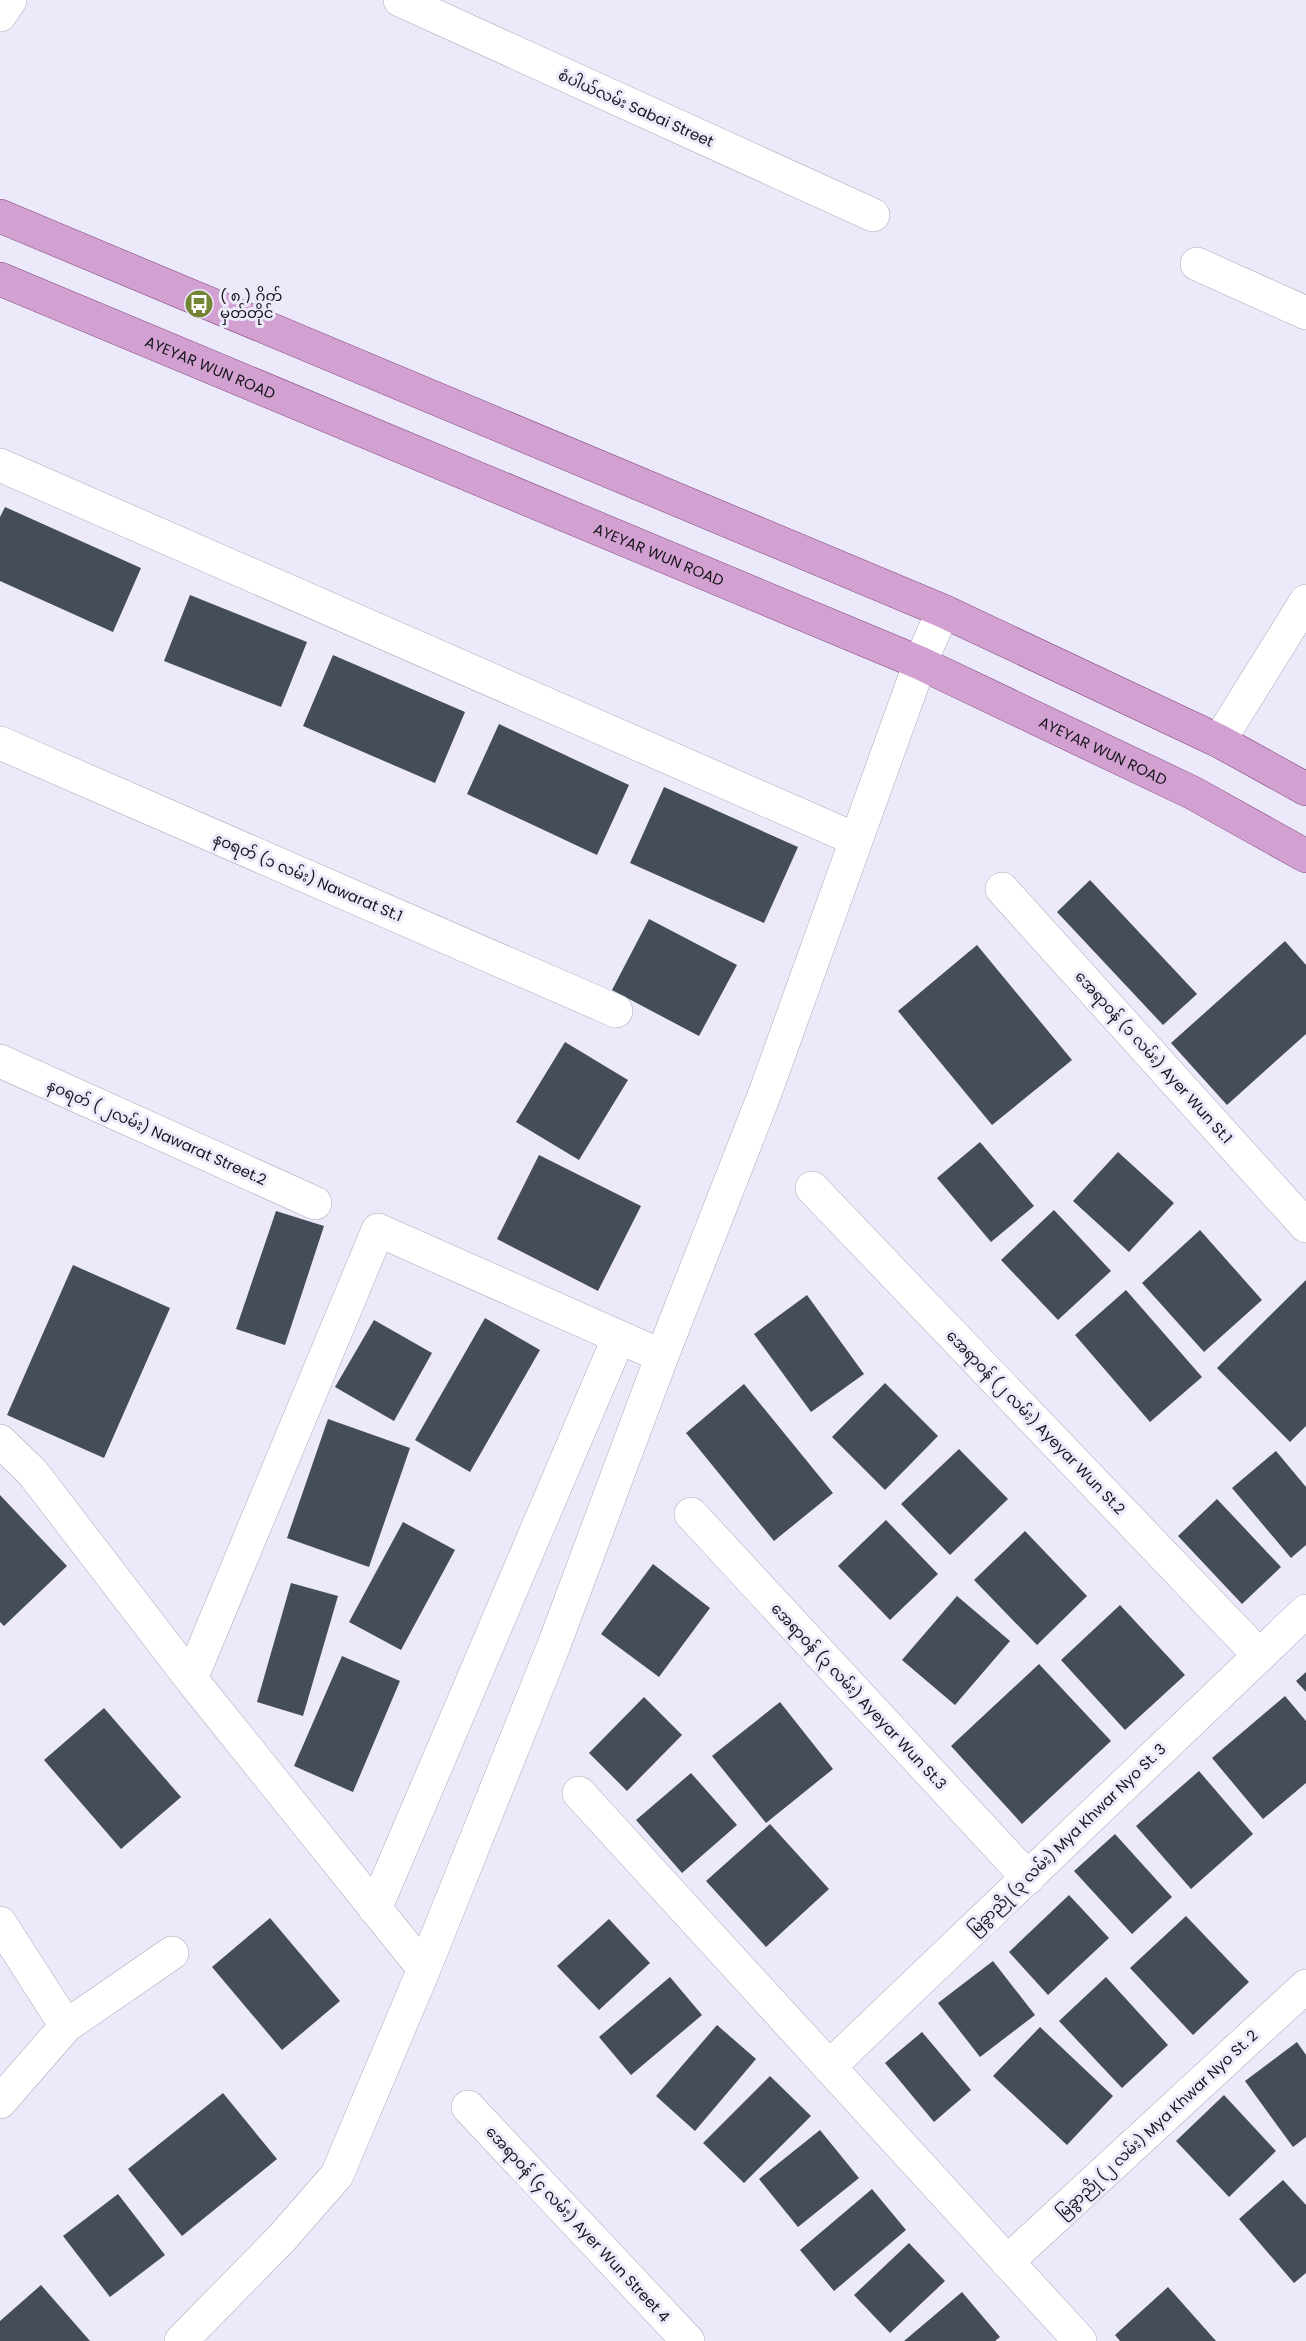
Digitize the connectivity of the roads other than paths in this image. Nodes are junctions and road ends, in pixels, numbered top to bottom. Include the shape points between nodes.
1 (10, 0) edge
2 (400, 0) edge
3 (0, 15) edge
4 (873, 215) dead end
5 (0, 216) edge
6 (1197, 264) dead end
7 (0, 279) edge
8 (1306, 313) edge
9 (0, 465) edge
10 (1306, 602) edge
11 (944, 610) junction
12 (920, 663) junction
13 (1219, 741) junction
14 (0, 743) edge
15 (1306, 789) edge
16 (855, 839) junction
17 (1306, 856) edge
18 (1002, 889) dead end
19 (616, 1011) dead end
20 (0, 1061) edge
21 (812, 1188) dead end
22 (315, 1203) dead end
23 (1306, 1226) edge
24 (619, 1337) junction
25 (662, 1356) junction
26 (0, 1441) edge
27 (691, 1514) dead end
28 (1306, 1611) edge
29 (1259, 1655) junction
30 (191, 1679) junction
31 (579, 1793) dead end
32 (1028, 1878) junction
33 (375, 1909) junction
34 (0, 1923) edge
35 (172, 1953) dead end
36 (424, 1969) junction
37 (1306, 1986) edge
38 (66, 2026) junction
39 (830, 2067) junction
40 (0, 2102) edge
41 (468, 2108) dead end
42 (1007, 2262) junction
43 (181, 2341) edge
44 (688, 2341) edge
45 (1080, 2341) edge

1 - 3 street
2 - 4 street, စံပါယ်လမ်း Sabai Street
5 - 11 main road
6 - 8 street
7 - 12 main road, AYEYAR WUN ROAD
9 - 16 street
10 - 13 street
11 - 12 street
11 - 13 main road
12 - 16 street
12 - 17 main road, AYEYAR WUN ROAD via 1192,793
13 - 15 main road
14 - 19 street, နဝရတ် (၁ လမ်း) Nawarat St.1
16 - 25 street via 765,1093
18 - 23 street, အေရာဝန် (၁ လမ်း) Ayer Wun St.1
20 - 22 street, နဝရတ် ( ၂လမ်း) Nawarat Street.2
21 - 29 street, အေရာဝန် (၂ လမ်း) Ayeyar Wun St.2
24 - 25 street
24 - 30 street via 378,1230
24 - 33 street
25 - 36 street via 554,1646
26 - 30 street via 33,1473
27 - 32 street, အေရာဝန် (၃ လမ်း) Ayeyar Wun St.3
28 - 29 street, မြခွာညို (၃ လမ်း) Mya Khwar Nyo St. 3
29 - 32 street, မြခွာညို (၃ လမ်း) Mya Khwar Nyo St. 3
30 - 33 street
31 - 39 street
32 - 39 street, မြခွာညို (၃ လမ်း) Mya Khwar Nyo St. 3
33 - 36 street
34 - 38 street
35 - 38 street
36 - 43 street via 337,2175 282,2238
37 - 42 street, မြခွာညို (၂ လမ်း) Mya Khwar Nyo St. 2
38 - 40 street
39 - 42 street
41 - 44 street, အေရာဝန် (၄ လမ်း) Ayer Wun Street 4
42 - 45 street

